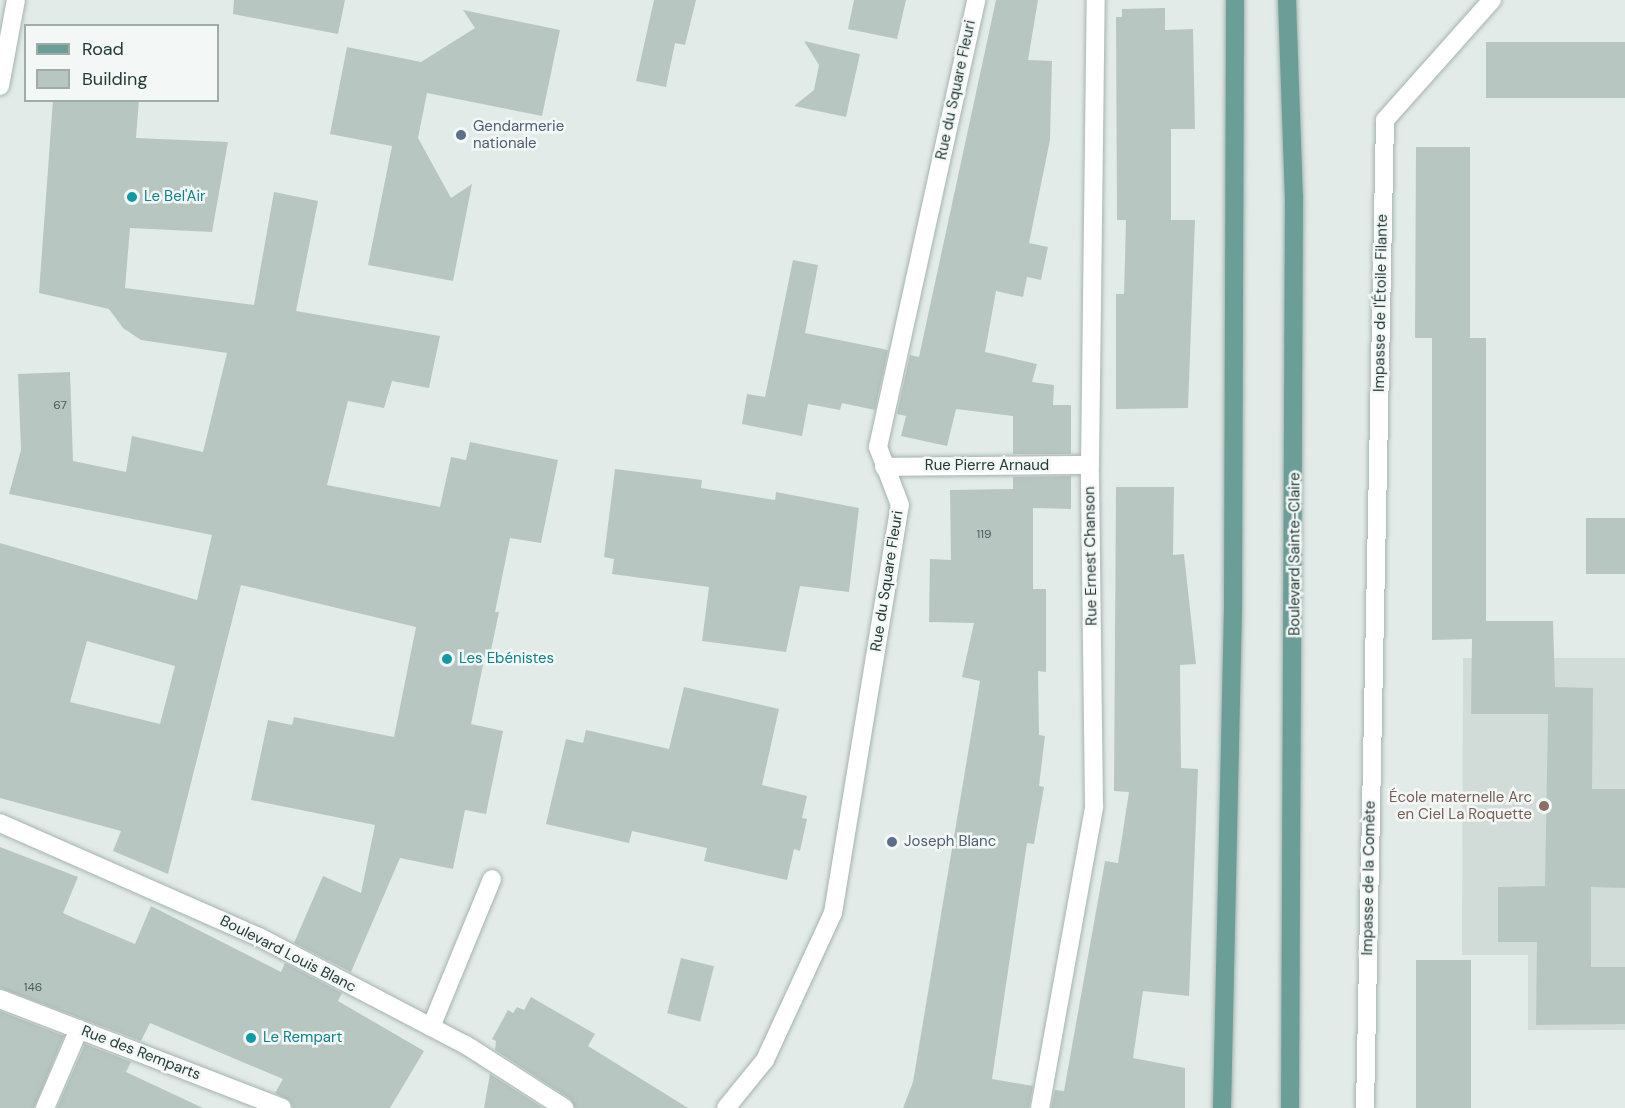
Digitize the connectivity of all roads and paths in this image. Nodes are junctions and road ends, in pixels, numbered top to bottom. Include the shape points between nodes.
1 (16, 0) edge
2 (976, 0) edge
3 (1096, 0) edge
4 (1235, 0) edge
5 (1287, 0) edge
6 (1492, 0) edge
7 (0, 86) edge
8 (1090, 465) junction
9 (884, 467) junction
10 (1374, 648) joint
11 (0, 823) edge
12 (492, 879) dead end
13 (0, 999) edge
14 (431, 1027) junction
15 (79, 1029) junction
16 (45, 1108) edge
17 (282, 1108) edge
18 (564, 1108) edge
19 (726, 1108) edge
20 (1040, 1108) edge
21 (1222, 1108) edge
22 (1290, 1108) edge
23 (1365, 1108) edge

1 - 7 street
2 - 9 street, Rue du Square Fleuri via 878,447
3 - 8 street, Rue Ernest Chanson
4 - 21 main road via 1233,607
5 - 22 main road, Boulevard Sainte-Claire via 1294,197
6 - 10 street, Impasse de l'Étoile Filante via 1384,120
8 - 9 street, Rue Pierre Arnaud
8 - 20 street, Rue Ernest Chanson via 1094,807
9 - 19 street, Rue du Square Fleuri via 900,505 833,913 765,1060
10 - 23 street, Impasse de la Comète
11 - 14 street, Boulevard Louis Blanc via 259,937
12 - 14 street
13 - 15 street, Rue des Remparts
14 - 18 street, Boulevard Louis Blanc
15 - 16 street
15 - 17 street, Rue des Remparts

